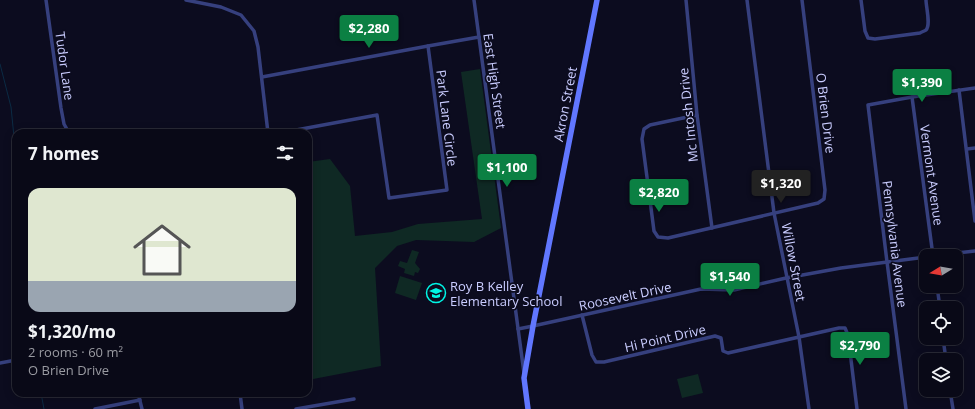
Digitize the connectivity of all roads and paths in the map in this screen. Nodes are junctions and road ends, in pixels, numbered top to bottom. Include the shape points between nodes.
1 (46, 0) edge
2 (186, 0) edge
3 (474, 0) edge
4 (597, 0) edge
5 (686, 0) edge
6 (747, 0) edge
7 (802, 0) edge
8 (861, 0) edge
9 (926, 0) edge
10 (479, 37) junction
11 (428, 46) junction
12 (262, 78) junction
13 (975, 88) edge
14 (959, 90) junction
15 (912, 97) junction
16 (697, 115) junction
17 (67, 129) edge
18 (268, 129) edge
19 (300, 129) edge
20 (975, 148) edge
21 (966, 149) junction
22 (774, 213) junction
23 (975, 221) edge
24 (712, 228) junction
25 (931, 249) edge
26 (975, 251) edge
27 (963, 252) edge
28 (919, 258) edge
29 (887, 262) junction
30 (786, 278) junction
31 (582, 315) junction
32 (533, 326) junction
33 (518, 329) junction
34 (799, 337) junction
35 (12, 361) edge
36 (0, 363) edge
37 (524, 378) junction
38 (139, 397) edge
39 (240, 397) edge
40 (951, 397) edge
41 (354, 399) dead end
42 (140, 400) junction
43 (95, 409) edge
44 (142, 409) edge
45 (242, 409) edge
46 (296, 409) edge
47 (528, 409) edge
48 (808, 409) edge
49 (858, 409) edge
50 (906, 409) edge
51 (953, 409) edge

1 - 17 street, Tudor Lane via 61,108
2 - 12 street via 221,7 241,15 254,31
3 - 10 street, East High Street
4 - 32 main road, Akron Street
5 - 16 street, Mc Intosh Drive
6 - 22 street, Willow Street
7 - 22 street, O Brien Drive via 824,199 818,204
8 - 9 street via 865,31 868,38 875,39 920,33 925,30 928,27
10 - 11 street
10 - 33 street, East High Street
11 - 12 street
11 - 19 street, Park Lane Circle via 447,190 389,198 377,114
12 - 18 street
13 - 14 street
14 - 15 street
14 - 21 street
15 - 25 street, Vermont Avenue
15 - 29 street, Pennsylvania Avenue via 868,105
16 - 24 street, Mc Intosh Drive
16 - 24 street via 650,125 644,129 642,139 654,231 658,237 668,238
20 - 21 street
21 - 23 street
22 - 24 street
22 - 30 street, Willow Street
26 - 27 street
28 - 29 street, Roosevelt Drive
29 - 30 street, Roosevelt Drive
29 - 50 street, Pennsylvania Avenue
30 - 31 street, Roosevelt Drive via 734,290 701,289
30 - 34 street, Willow Street
31 - 32 street, Roosevelt Drive
31 - 34 street, Hi Point Drive via 596,362 715,336 721,338 724,351 728,353
32 - 33 street, Roosevelt Drive
32 - 37 main road, Akron Street
33 - 37 street, East High Street
34 - 48 street, Willow Street
34 - 49 street, Hi Point Drive via 845,328
35 - 36 street
37 - 47 main road, Akron Street
38 - 42 street
39 - 45 street
40 - 51 street
41 - 46 street
42 - 43 street
42 - 44 street

